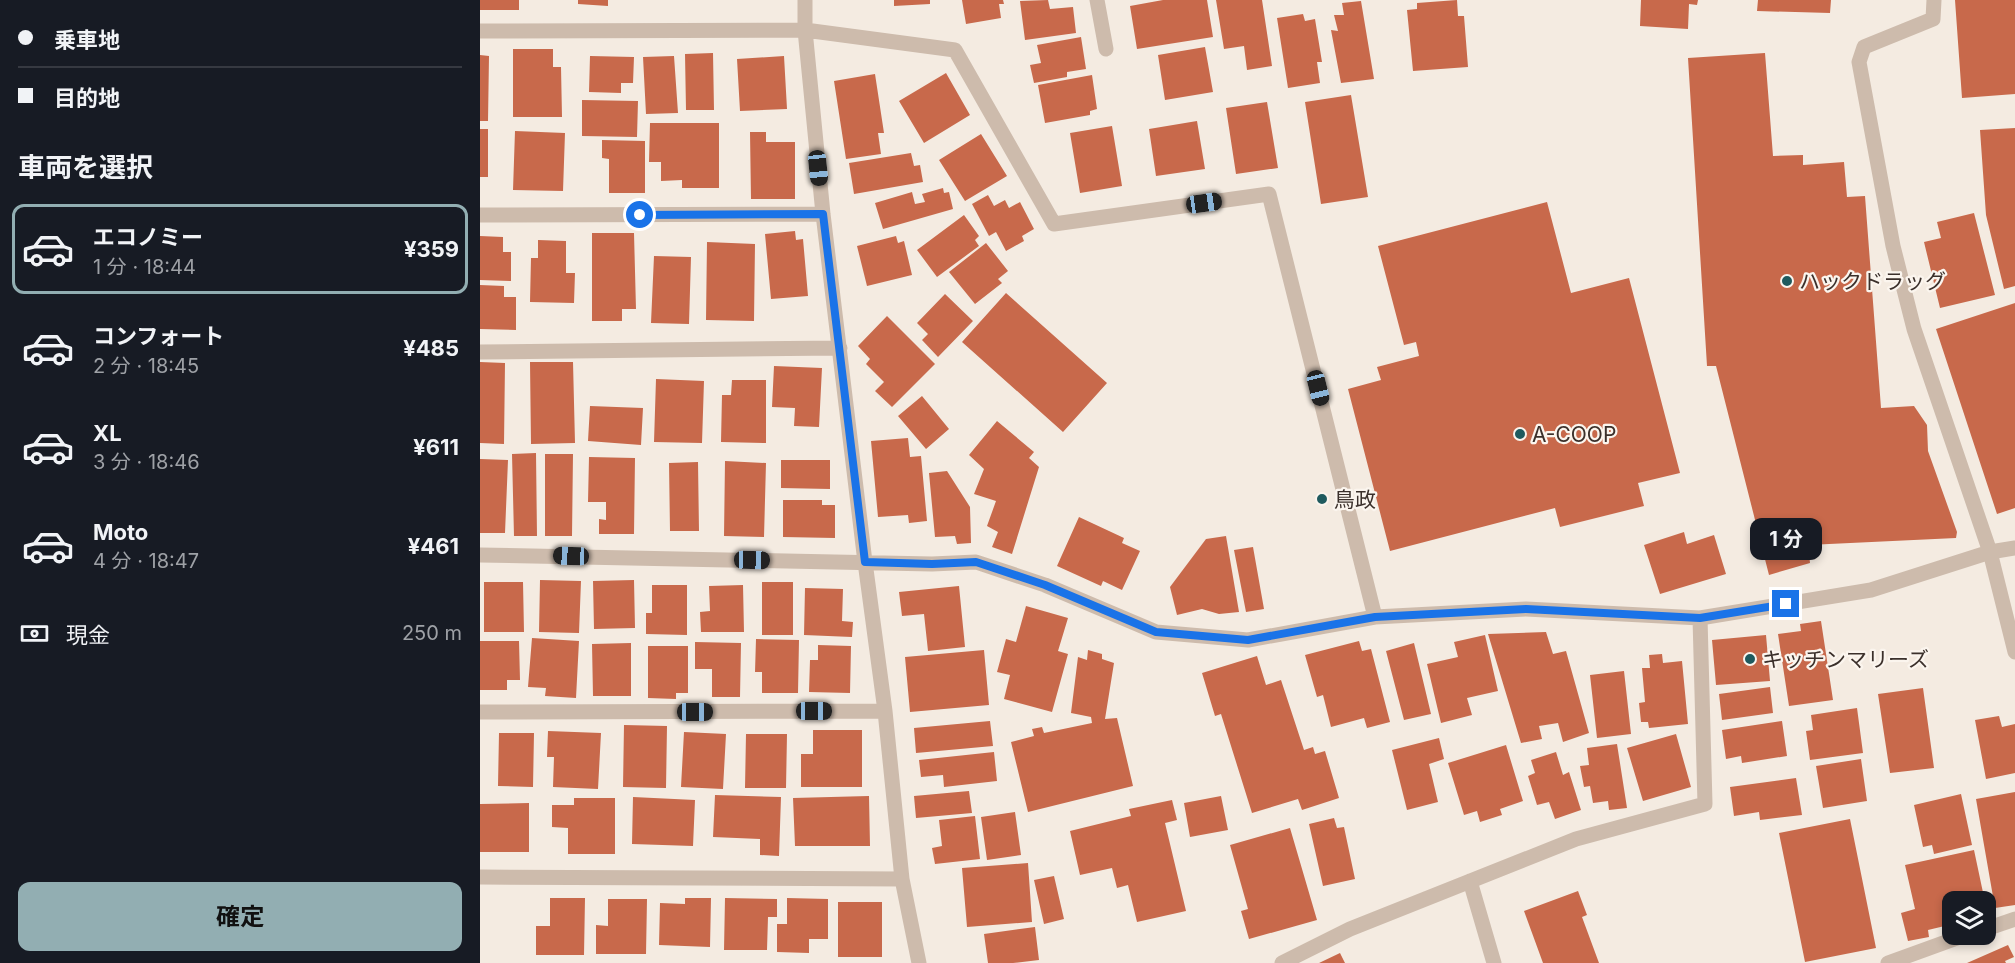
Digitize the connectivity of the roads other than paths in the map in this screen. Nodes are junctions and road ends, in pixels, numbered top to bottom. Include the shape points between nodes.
1 (805, 0) edge
2 (1097, 0) edge
3 (1934, 0) edge
4 (805, 30) junction
5 (480, 31) edge
6 (1106, 49) dead end
7 (823, 214) junction
8 (480, 215) edge
9 (840, 348) junction
10 (480, 352) edge
11 (2015, 548) edge
12 (1990, 552) junction
13 (480, 555) edge
14 (865, 562) junction
15 (1375, 617) junction
16 (1700, 618) junction
17 (2015, 652) edge
18 (885, 711) junction
19 (480, 712) edge
20 (480, 877) edge
21 (902, 879) junction
22 (1470, 881) junction
23 (2015, 919) edge
24 (1996, 926) edge
25 (1942, 943) edge
26 (919, 963) edge
27 (1282, 963) edge
28 (1494, 963) edge
29 (1888, 963) edge

1 - 4 street
2 - 6 street
3 - 12 street via 1933,19 1864,47 1859,62 1893,246 1914,329
4 - 5 street
4 - 7 street
4 - 15 street via 955,50 1054,224 1269,194
7 - 8 street
7 - 9 street
9 - 10 street
9 - 14 street
11 - 12 street
12 - 16 street via 1871,590
12 - 17 street
13 - 14 street
14 - 15 street via 976,562 1045,585 1156,632 1248,640
14 - 18 street
15 - 16 street via 1526,609
16 - 22 street via 1705,804 1576,839
18 - 19 street
18 - 21 street
20 - 21 street
21 - 26 street
22 - 27 street via 1350,928
22 - 28 street
23 - 24 street
25 - 29 street

